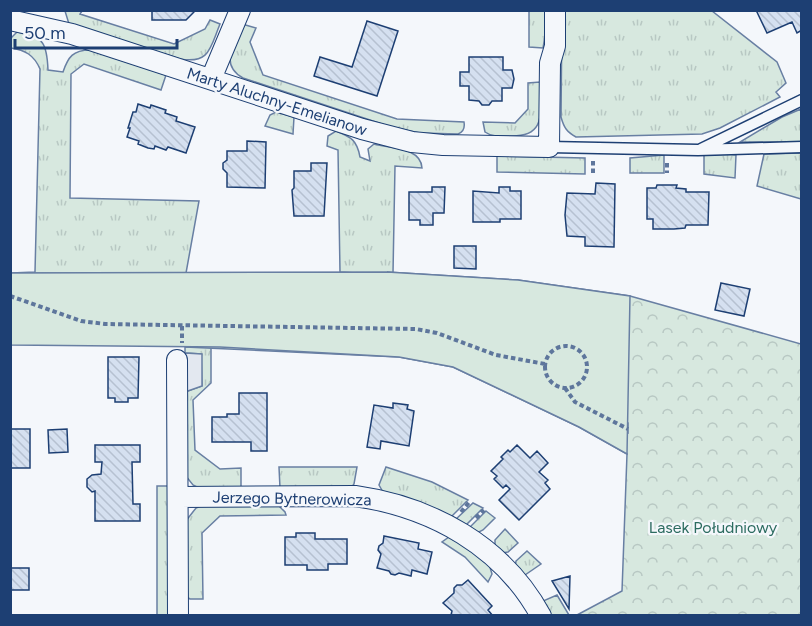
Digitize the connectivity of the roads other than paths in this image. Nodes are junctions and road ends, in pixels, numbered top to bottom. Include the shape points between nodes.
1 (240, 10) edge
2 (555, 10) edge
3 (10, 20) edge
4 (211, 79) junction
5 (801, 100) edge
6 (549, 147) junction
7 (801, 147) edge
8 (698, 150) junction
9 (177, 360) dead end
10 (178, 497) junction
11 (178, 615) edge
12 (541, 615) edge

1 - 4 street
2 - 6 street
3 - 4 street, Marty Aluchny-Emelianow via 72,34
4 - 6 street, Marty Aluchny-Emelianow via 412,142
5 - 8 lane
6 - 8 lane
7 - 8 lane
9 - 10 street
10 - 11 street
10 - 12 street, Jerzego Bytnerowicza via 355,496 407,507 465,534 480,546 533,600

